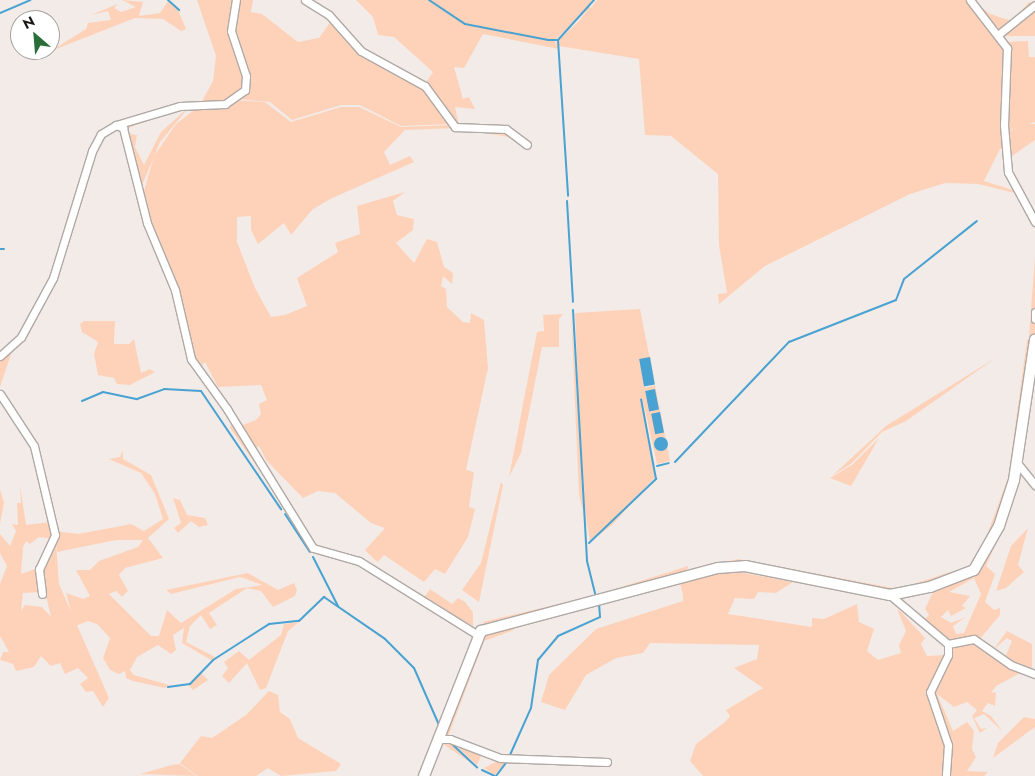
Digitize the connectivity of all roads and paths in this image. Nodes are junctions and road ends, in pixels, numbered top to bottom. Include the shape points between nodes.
1 (236, 0) edge
2 (305, 0) edge
3 (970, 0) edge
4 (1035, 6) edge
5 (999, 34) junction
6 (116, 125) junction
7 (527, 145) dead end
8 (1035, 222) edge
9 (1035, 312) edge
10 (1035, 319) edge
11 (1035, 340) edge
12 (0, 356) edge
13 (0, 394) edge
14 (1018, 464) junction
15 (1035, 485) edge
16 (42, 594) dead end
17 (890, 595) junction
18 (478, 635) junction
19 (948, 644) junction
20 (1035, 674) edge
21 (438, 739) junction
22 (607, 762) dead end
23 (424, 776) edge
24 (946, 776) edge

1 - 6 street via 231,31 247,84 240,96 225,104 180,106
2 - 7 street via 329,15 361,50 429,89 455,126 506,129
3 - 5 street
4 - 5 street
5 - 8 street via 1008,54 1004,125 1008,172
6 - 12 street via 101,134 92,151 62,251 37,312 22,337
6 - 18 street via 123,128 147,223 175,290 191,359 227,409 313,548 359,561
9 - 10 street
11 - 14 main road
13 - 16 street via 34,446 55,535 39,569
14 - 15 street
14 - 17 main road via 999,526 979,565 942,584
17 - 18 main road via 744,566 718,568
17 - 19 street
18 - 21 main road
19 - 20 street via 974,639 1011,665
19 - 24 street via 948,655 930,692 948,745
21 - 22 street via 450,739 500,758
21 - 23 main road

